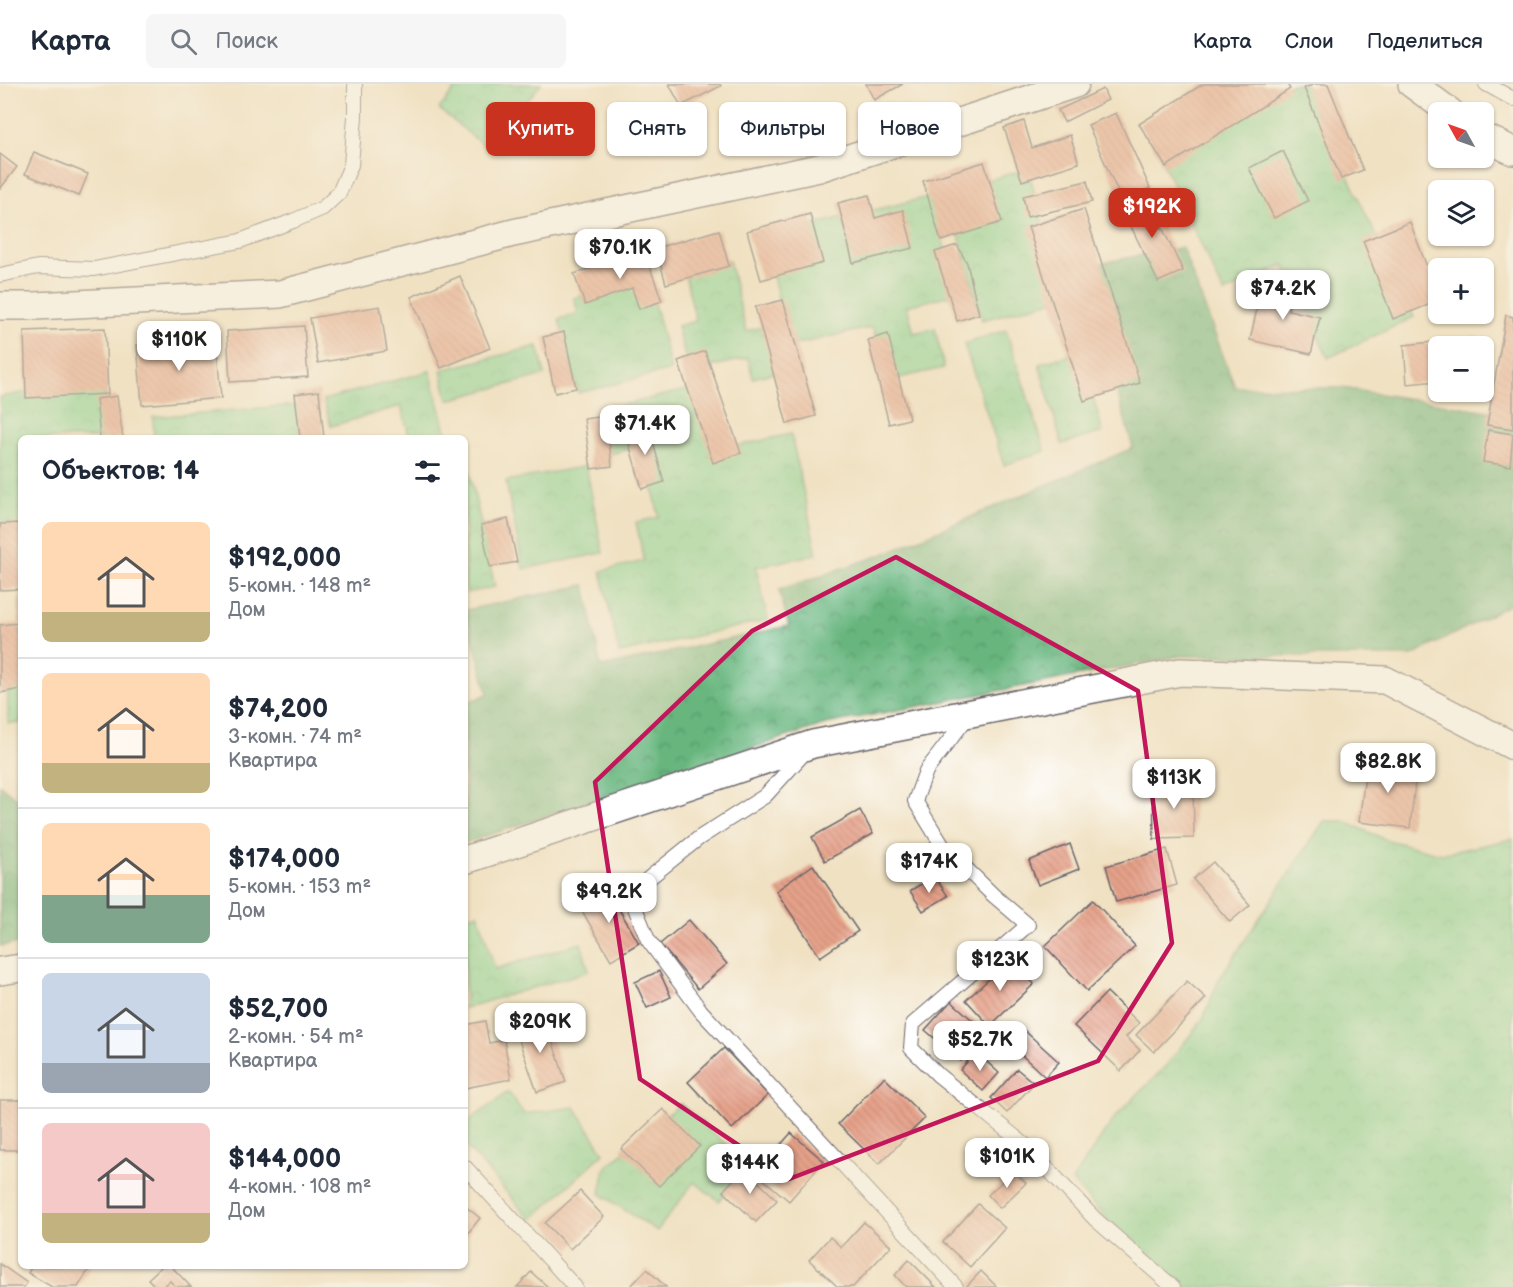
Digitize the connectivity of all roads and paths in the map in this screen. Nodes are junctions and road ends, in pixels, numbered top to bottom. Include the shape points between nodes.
1 (355, 84) edge
2 (1075, 84) edge
3 (1412, 84) edge
4 (1486, 84) edge
5 (1513, 99) edge
6 (1436, 102) edge
7 (1494, 142) edge
8 (1513, 151) edge
9 (0, 275) edge
10 (0, 306) edge
11 (972, 712) junction
12 (813, 744) junction
13 (1513, 746) edge
14 (468, 859) edge
15 (18, 968) edge
16 (0, 971) edge
17 (468, 1170) edge
18 (575, 1287) edge
19 (956, 1287) edge
20 (1173, 1287) edge

1 - 9 lane via 351,165 339,193 323,208 240,241 94,269 38,267
2 - 10 street via 819,168 513,233 280,294
3 - 6 street
4 - 5 lane
7 - 8 street
11 - 12 street
11 - 13 street via 1180,672 1385,680
11 - 20 lane via 926,771 915,801 942,844 1028,925 913,1024 911,1048 938,1075 1025,1144 1095,1219
12 - 14 street
12 - 19 lane via 765,796 699,838 648,879 633,903 648,940 701,1011
15 - 16 street
17 - 18 lane

